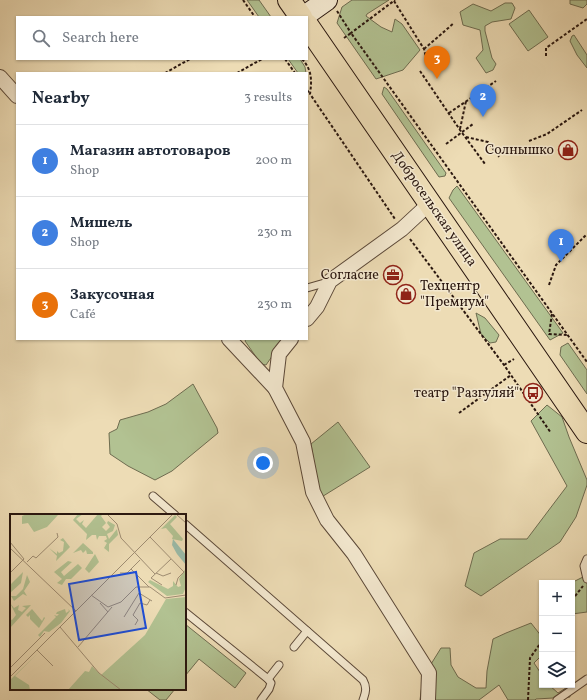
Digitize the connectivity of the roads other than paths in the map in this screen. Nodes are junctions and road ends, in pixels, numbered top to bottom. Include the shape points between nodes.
1 (289, 0) edge
2 (332, 6) edge
3 (301, 16) edge
4 (305, 16) edge
5 (308, 26) edge
6 (0, 77) edge
7 (16, 95) edge
8 (429, 204) junction
9 (330, 281) junction
10 (308, 288) edge
11 (308, 318) edge
12 (229, 340) edge
13 (290, 340) edge
14 (275, 388) junction
15 (587, 432) edge
16 (153, 496) dead end
17 (174, 514) edge
18 (186, 525) edge
19 (587, 559) edge
20 (587, 580) edge
21 (186, 613) edge
22 (307, 631) junction
23 (294, 647) dead end
24 (279, 665) dead end
25 (268, 679) junction
26 (587, 679) edge
27 (261, 700) edge
28 (363, 700) edge
29 (428, 700) edge
30 (557, 700) edge

1 - 3 main road
2 - 4 main road
5 - 8 main road, Добросельская улица
6 - 7 street
8 - 9 street via 402,229
8 - 15 main road, Добросельская улица
9 - 10 lane
9 - 11 street via 317,307
12 - 14 street
13 - 14 street via 279,354
14 - 29 street via 303,442 313,492 326,520 354,554 429,673
16 - 17 lane
18 - 22 lane
19 - 20 lane via 584,566
21 - 25 lane
22 - 23 lane
22 - 28 lane via 363,680 366,685
24 - 25 lane
25 - 27 lane via 271,683
26 - 30 lane

